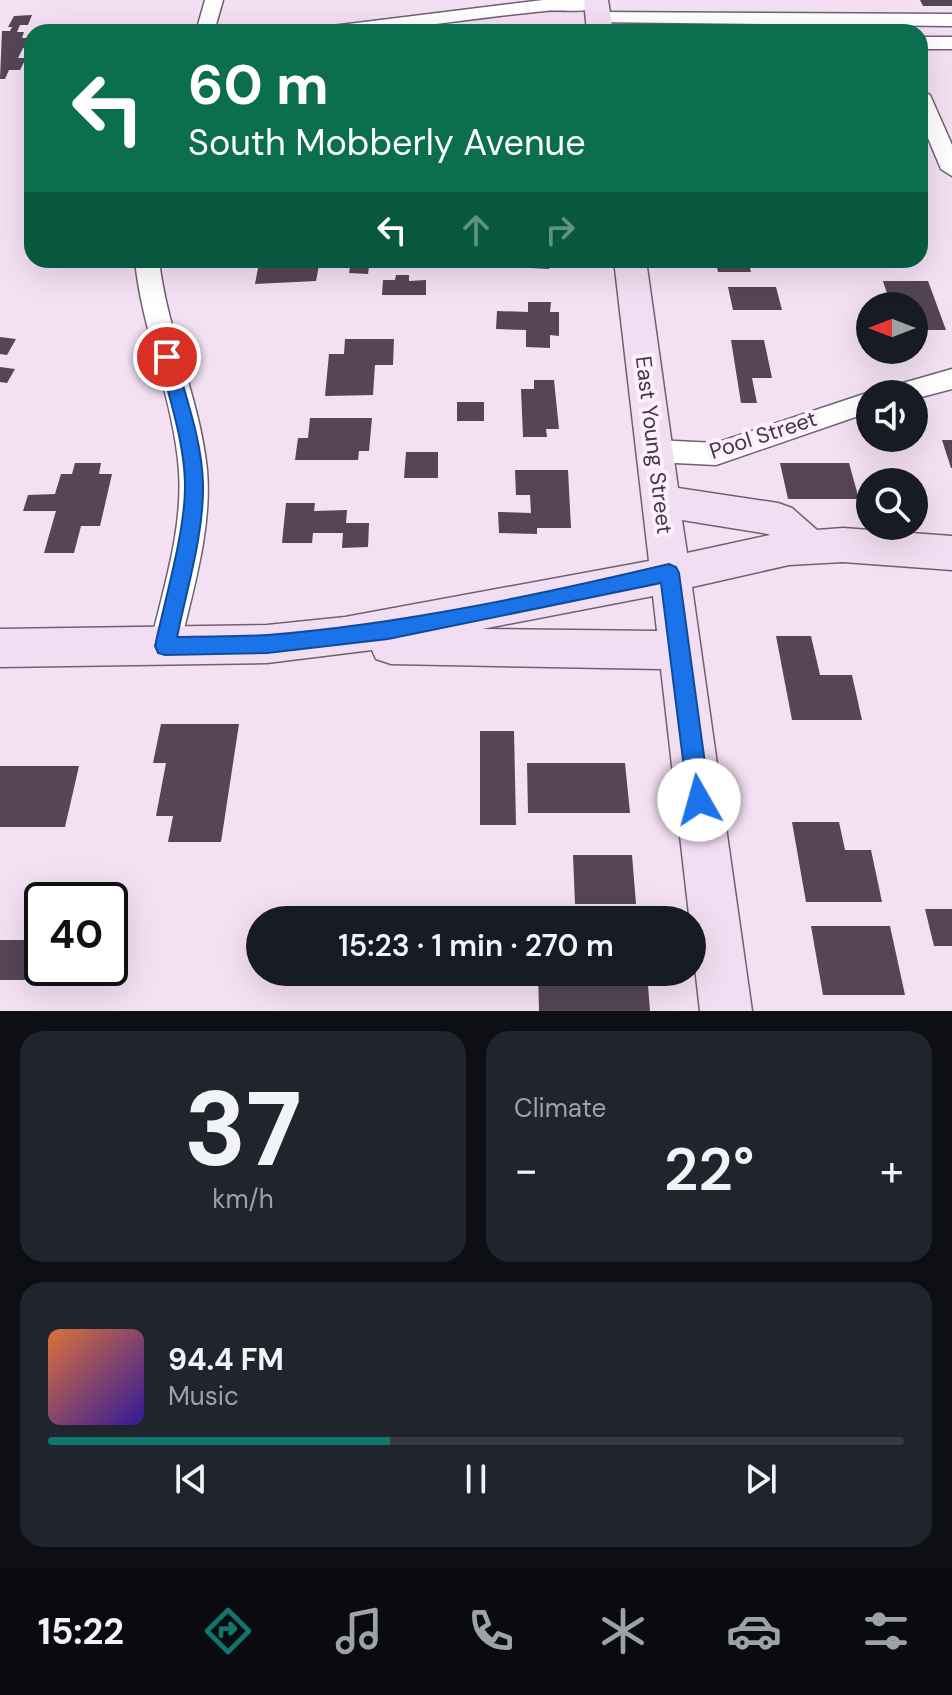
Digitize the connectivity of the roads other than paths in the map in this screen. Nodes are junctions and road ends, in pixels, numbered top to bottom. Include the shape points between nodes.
1 (214, 0) edge
2 (878, 0) edge
3 (598, 13) edge
4 (952, 20) edge
5 (207, 24) edge
6 (396, 24) edge
7 (845, 24) edge
8 (889, 24) edge
9 (911, 24) edge
10 (928, 43) edge
11 (952, 43) edge
12 (928, 114) edge
13 (952, 169) edge
14 (148, 268) edge
15 (631, 268) edge
16 (952, 379) edge
17 (928, 386) edge
18 (856, 407) edge
19 (655, 451) junction
20 (661, 501) junction
21 (808, 546) junction
22 (952, 553) edge
23 (669, 573) junction
24 (304, 641) junction
25 (165, 646) junction
26 (0, 648) edge
27 (679, 650) junction
28 (726, 1011) edge

1 - 5 street
2 - 8 street
3 - 6 street via 547,5
3 - 7 street
4 - 9 street
10 - 11 street
12 - 13 street
14 - 25 street via 194,482
15 - 19 main road, East Young Street
16 - 17 street
18 - 19 street, Pool Street via 716,454
19 - 20 main road, East Young Street
20 - 21 main road via 778,519
20 - 23 main road, East Young Street
21 - 22 main road
21 - 23 main road
23 - 24 main road via 450,619
23 - 27 main road, East Young Street
24 - 25 main road
24 - 27 main road
25 - 26 main road
27 - 28 main road, East Young Street

